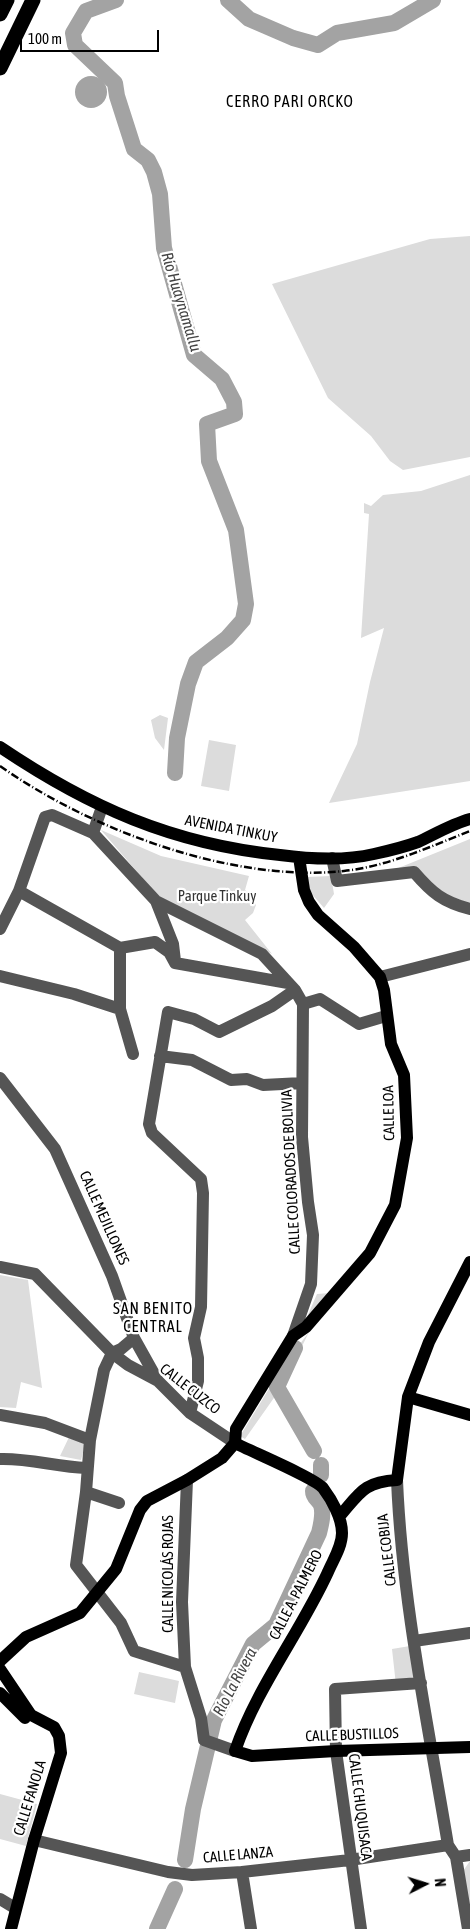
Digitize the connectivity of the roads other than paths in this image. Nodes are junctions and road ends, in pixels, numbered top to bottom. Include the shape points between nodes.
1 (7, 0) edge
2 (33, 0) edge
3 (0, 14) edge
4 (0, 68) edge
5 (0, 747) edge
6 (102, 807) junction
7 (470, 819) edge
8 (93, 833) junction
9 (299, 858) junction
10 (332, 858) junction
11 (19, 891) junction
12 (156, 901) junction
13 (470, 909) edge
14 (0, 929) edge
15 (120, 948) junction
16 (470, 954) edge
17 (175, 963) junction
18 (0, 976) edge
19 (380, 977) junction
20 (291, 987) junction
21 (303, 1004) junction
22 (120, 1010) junction
23 (386, 1016) junction
24 (133, 1054) dead end
25 (160, 1056) junction
26 (0, 1078) edge
27 (302, 1083) junction
28 (470, 1262) edge
29 (0, 1267) edge
30 (293, 1336) junction
31 (134, 1338) junction
32 (112, 1353) junction
33 (158, 1381) junction
34 (408, 1397) junction
35 (190, 1413) junction
36 (0, 1415) edge
37 (470, 1415) edge
38 (90, 1440) junction
39 (235, 1443) junction
40 (0, 1459) edge
41 (86, 1468) junction
42 (187, 1480) junction
43 (397, 1480) junction
44 (86, 1492) junction
45 (119, 1503) dead end
46 (339, 1517) junction
47 (98, 1594) junction
48 (470, 1633) edge
49 (414, 1641) junction
50 (3, 1658) edge
51 (185, 1667) junction
52 (0, 1668) edge
53 (421, 1683) junction
54 (0, 1693) edge
55 (42, 1721) junction
56 (470, 1747) edge
57 (432, 1749) junction
58 (235, 1751) junction
59 (336, 1751) junction
60 (34, 1840) junction
61 (448, 1845) junction
62 (470, 1855) edge
63 (456, 1857) junction
64 (350, 1860) junction
65 (242, 1872) junction
66 (0, 1899) edge
67 (15, 1908) junction
68 (11, 1929) edge
69 (251, 1929) edge
70 (362, 1929) edge
71 (468, 1929) edge

1 - 3 highway
2 - 4 highway
5 - 6 main road, AVENIDA TINKUY via 47,779
6 - 8 street
6 - 9 main road, AVENIDA TINKUY via 133,821 213,845
7 - 10 main road, AVENIDA TINKUY via 416,843 372,854
8 - 11 street via 48,816
8 - 12 street
9 - 10 main road, AVENIDA TINKUY
9 - 19 main road, CALLE LOA via 304,890 313,909
10 - 13 street via 337,881 414,872 431,892 453,905
11 - 14 street
11 - 15 street
12 - 17 street via 173,944
12 - 20 street via 262,954
15 - 17 street via 155,942 169,952
15 - 22 street
16 - 19 street
17 - 20 street
18 - 22 street via 74,994
19 - 23 main road, CALLE LOA
20 - 21 street
20 - 25 street via 272,1006 219,1032 194,1019 168,1012
21 - 23 street via 320,999 359,1024
21 - 27 street, CALLE COLORADOS DE BOLIVIA
22 - 24 street
23 - 30 main road, CALLE LOA via 391,1044 404,1074 408,1138 395,1205 370,1253 306,1327
25 - 27 street via 192,1060 231,1080 247,1079 263,1085
25 - 35 street via 149,1124 152,1132 201,1179 203,1193 201,1307 194,1338 198,1381
26 - 31 street, CALLE MEJILLONES via 55,1149 112,1276
27 - 30 street, CALLE COLORADOS DE BOLIVIA via 304,1163 313,1235 311,1284
28 - 34 main road, CALLE COBIJA via 428,1342
29 - 32 street, CALLE CUZCO via 35,1274
30 - 39 main road, CALLE COLORADOS DE BOLIVIA via 236,1429
31 - 32 street via 122,1350
31 - 33 street, CALLE MEJILLONES
32 - 33 street, CALLE CUZCO
32 - 38 street via 104,1370
33 - 35 street, CALLE CUZCO
34 - 37 main road
34 - 43 main road, CALLE COBIJA
35 - 39 street, CALLE CUZCO
36 - 38 street via 46,1424
38 - 41 street
39 - 42 main road, CALLE COLORADOS DE BOLIVIA via 222,1458
39 - 46 main road, CALLE CUZCO via 322,1487
40 - 41 street via 23,1458 58,1467
41 - 44 street
42 - 47 main road, CALLE COLORADOS DE BOLIVIA via 147,1501 140,1510 116,1569
42 - 51 street, CALLE NICOLÁS ROJAS via 182,1602
43 - 46 main road via 368,1485
43 - 49 street, CALLE COBIJA
44 - 45 street
44 - 47 street via 76,1565
46 - 58 main road, CALLE A. PALMERO via 340,1545 315,1600 247,1721
47 - 50 main road, CALLE COLORADOS DE BOLIVIA via 80,1613 26,1637
47 - 51 street via 121,1624 134,1651
48 - 49 street
49 - 53 street, CALLE COBIJA
51 - 58 street, CALLE NICOLÁS ROJAS via 209,1742
52 - 55 main road, CALLE FANOLA via 20,1703
53 - 57 street, CALLE COBIJA
53 - 59 street, CALLE CHUQUISACA via 335,1689
54 - 55 main road via 27,1720
55 - 60 main road, CALLE FANOLA via 54,1728 59,1736 61,1753
56 - 57 main road, CALLE BUSTILLOS
57 - 59 main road, CALLE BUSTILLOS
57 - 61 street, CALLE COBIJA
58 - 59 main road, CALLE BUSTILLOS via 252,1756
59 - 64 street, CALLE CHUQUISACA
60 - 65 street, CALLE LANZA via 180,1875
60 - 67 main road, CALLE FANOLA
61 - 63 street
61 - 64 street, CALLE LANZA
62 - 63 street
63 - 71 street
64 - 65 street, CALLE LANZA
64 - 70 street, CALLE CHUQUISACA
65 - 69 street
66 - 67 street
67 - 68 main road, CALLE FANOLA

